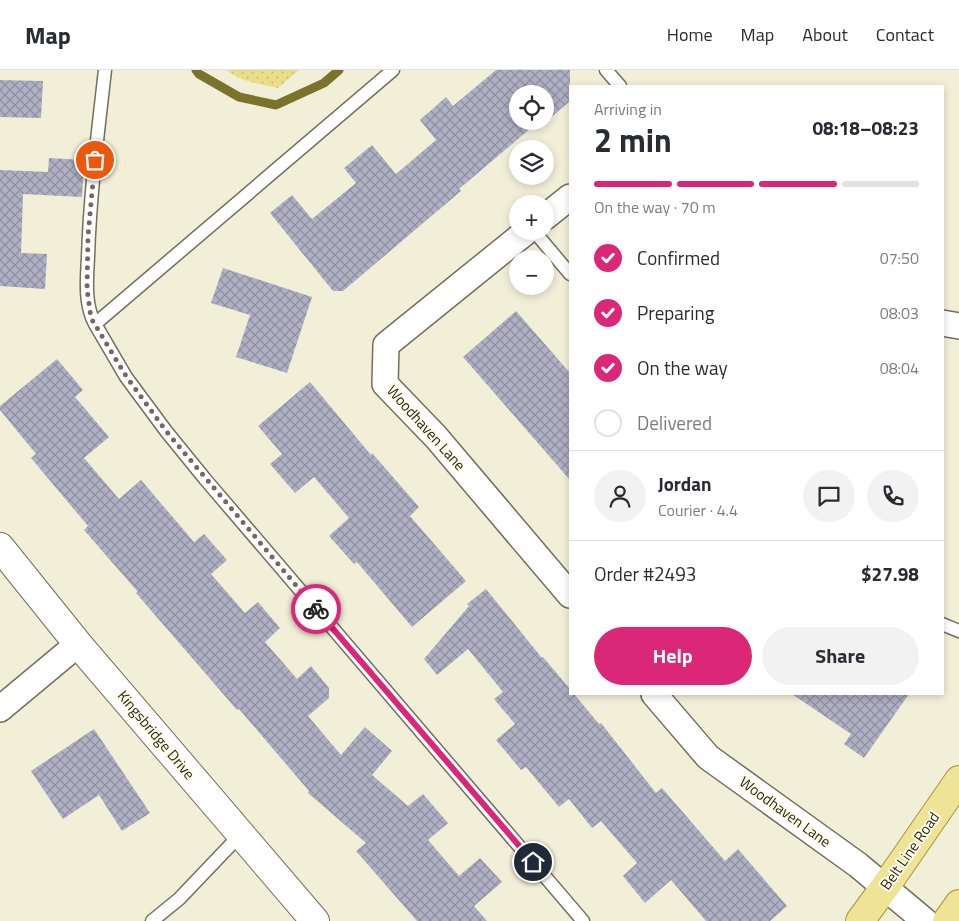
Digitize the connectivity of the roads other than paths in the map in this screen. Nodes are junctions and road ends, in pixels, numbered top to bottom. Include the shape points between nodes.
1 (106, 70) edge
2 (394, 70) edge
3 (606, 70) edge
4 (619, 85) edge
5 (569, 198) edge
6 (554, 210) edge
7 (516, 240) edge
8 (542, 240) edge
9 (569, 273) edge
10 (944, 323) edge
11 (95, 324) junction
12 (959, 326) edge
13 (0, 547) edge
14 (569, 593) edge
15 (944, 625) edge
16 (959, 631) edge
17 (78, 644) junction
18 (655, 695) edge
19 (0, 709) edge
20 (959, 780) edge
21 (241, 834) junction
22 (885, 887) junction
23 (959, 904) edge
24 (152, 921) edge
25 (315, 921) edge
26 (583, 921) edge
27 (860, 921) edge
28 (925, 921) edge
29 (947, 921) edge

1 - 11 lane via 88,245 87,289 91,318
2 - 11 lane
3 - 4 lane
5 - 6 street
7 - 14 street, Woodhaven Lane via 386,345 385,384 436,436
8 - 9 lane
10 - 12 street
11 - 26 lane via 126,376 205,479
13 - 17 street, Kingsbridge Drive
15 - 16 lane
17 - 19 street
17 - 21 street, Kingsbridge Drive
18 - 22 street, Woodhaven Lane via 708,757
20 - 22 main road, Belt Line Road
21 - 24 lane via 179,899
21 - 25 street, Kingsbridge Drive
22 - 27 main road, Belt Line Road
22 - 28 street, Woodhaven Lane
23 - 29 main road

